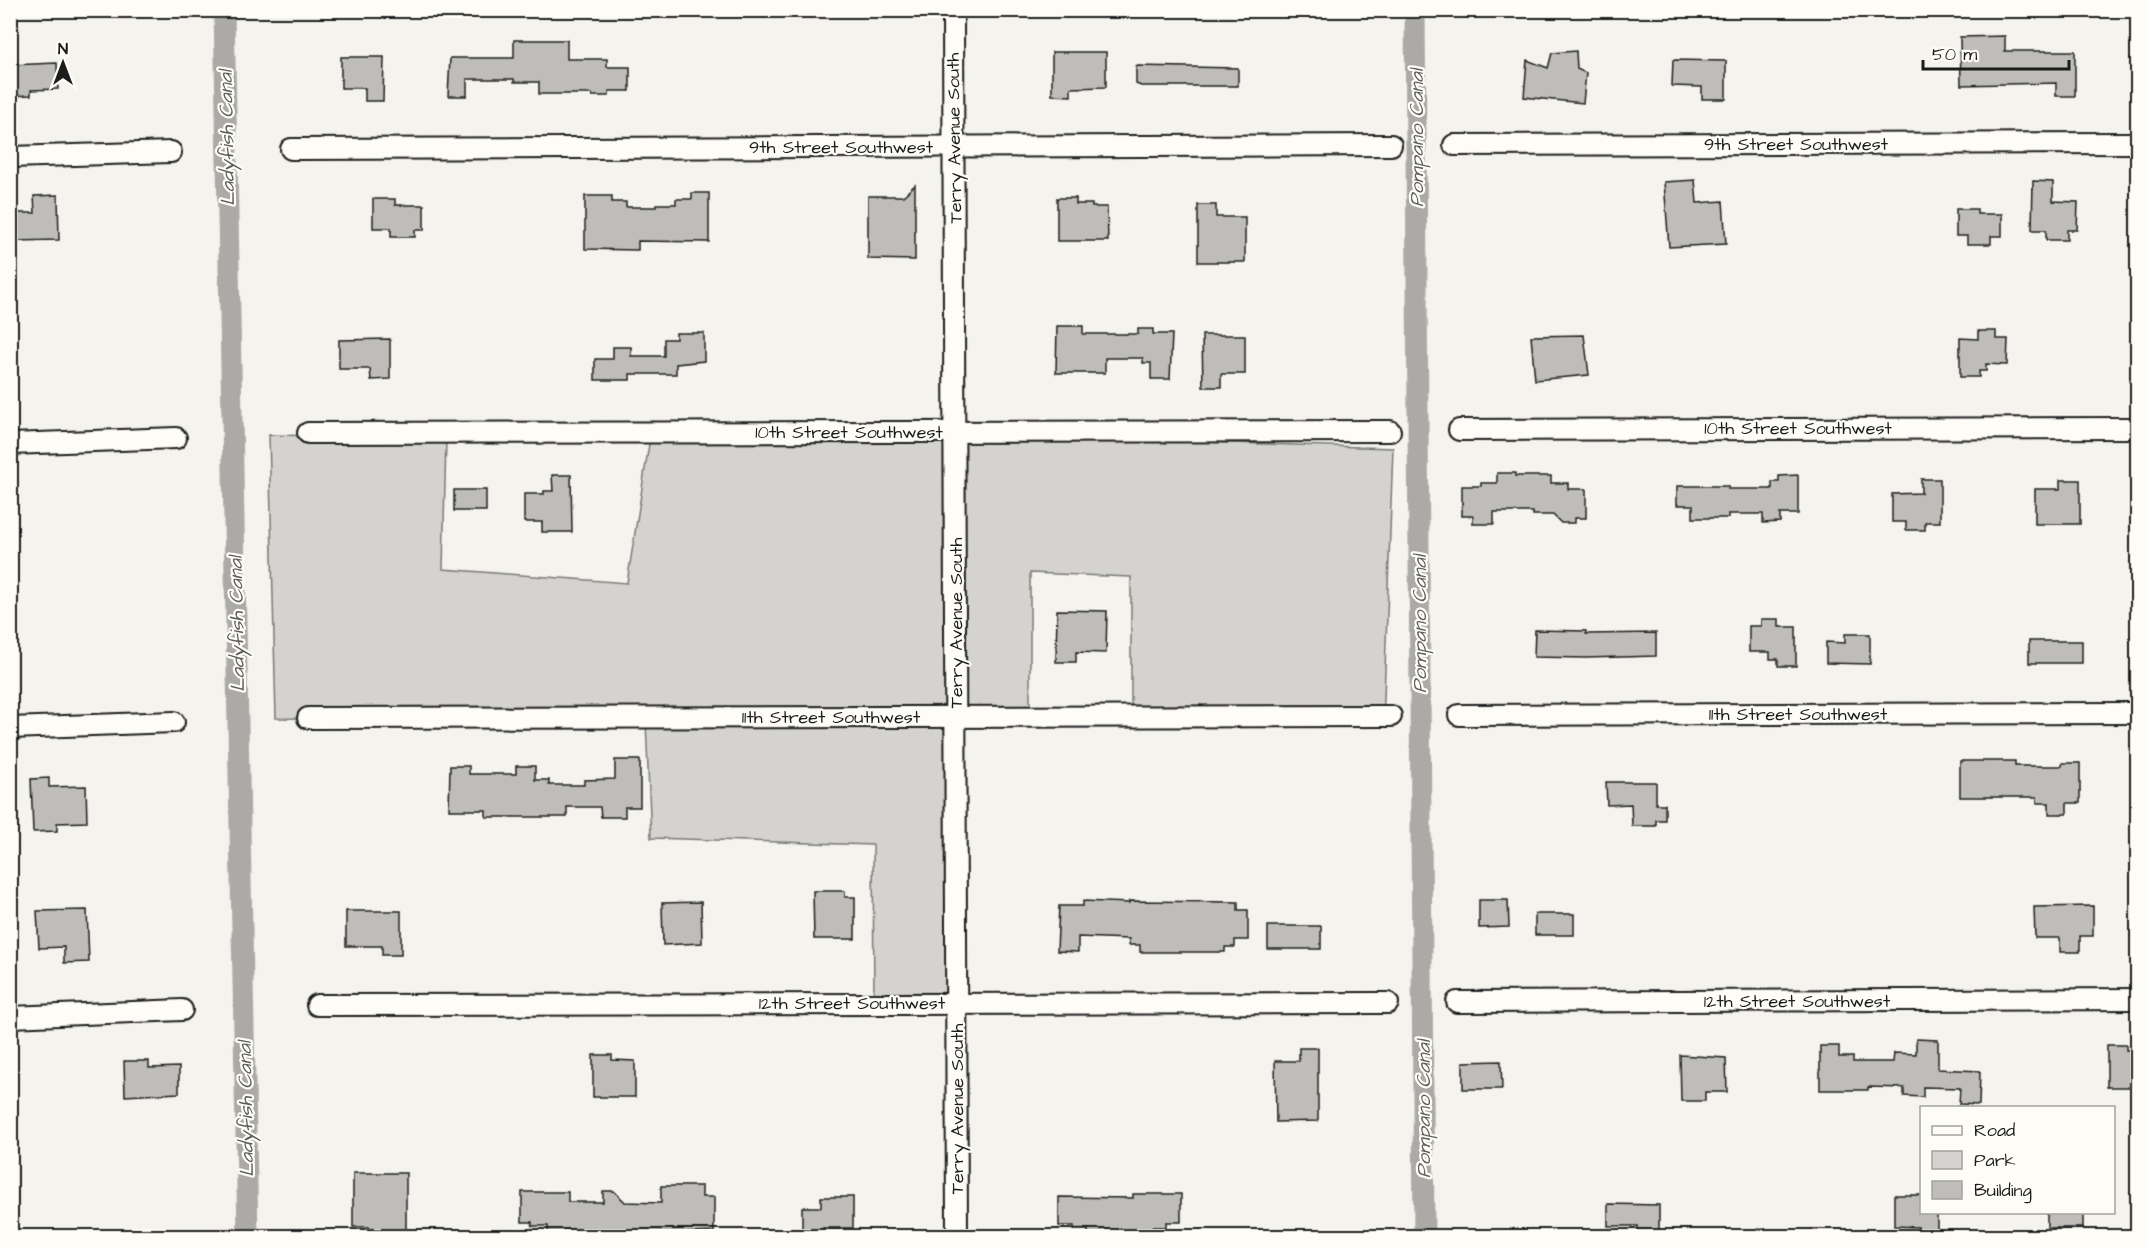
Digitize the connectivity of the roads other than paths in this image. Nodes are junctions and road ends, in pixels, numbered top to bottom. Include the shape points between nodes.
1 (953, 10) edge
2 (2138, 144) edge
3 (1391, 145) dead end
4 (1454, 145) dead end
5 (954, 146) junction
6 (291, 149) dead end
7 (171, 152) dead end
8 (10, 158) edge
9 (2138, 428) edge
10 (1459, 430) dead end
11 (1390, 431) dead end
12 (954, 432) junction
13 (309, 433) dead end
14 (176, 438) dead end
15 (10, 444) edge
16 (2138, 713) edge
17 (1459, 715) dead end
18 (1391, 716) dead end
19 (308, 717) dead end
20 (956, 717) junction
21 (174, 722) dead end
22 (10, 728) edge
23 (2138, 999) edge
24 (1457, 1002) dead end
25 (957, 1003) junction
26 (1388, 1003) dead end
27 (317, 1005) dead end
28 (182, 1010) dead end
29 (10, 1017) edge
30 (957, 1236) edge

1 - 5 street, Terry Avenue South
2 - 4 street, 9th Street Southwest
3 - 5 street, 9th Street Southwest
5 - 6 street, 9th Street Southwest
5 - 12 street, Terry Avenue South
7 - 8 street
9 - 10 street, 10th Street Southwest
11 - 12 street, 10th Street Southwest
12 - 13 street, 10th Street Southwest
12 - 20 street, Terry Avenue South
14 - 15 street
16 - 17 street, 11th Street Southwest
18 - 20 street, 11th Street Southwest
19 - 20 street, 11th Street Southwest
20 - 25 street, Terry Avenue South
21 - 22 street
23 - 24 street, 12th Street Southwest
25 - 26 street, 12th Street Southwest
25 - 27 street, 12th Street Southwest
25 - 30 street, Terry Avenue South
28 - 29 street

